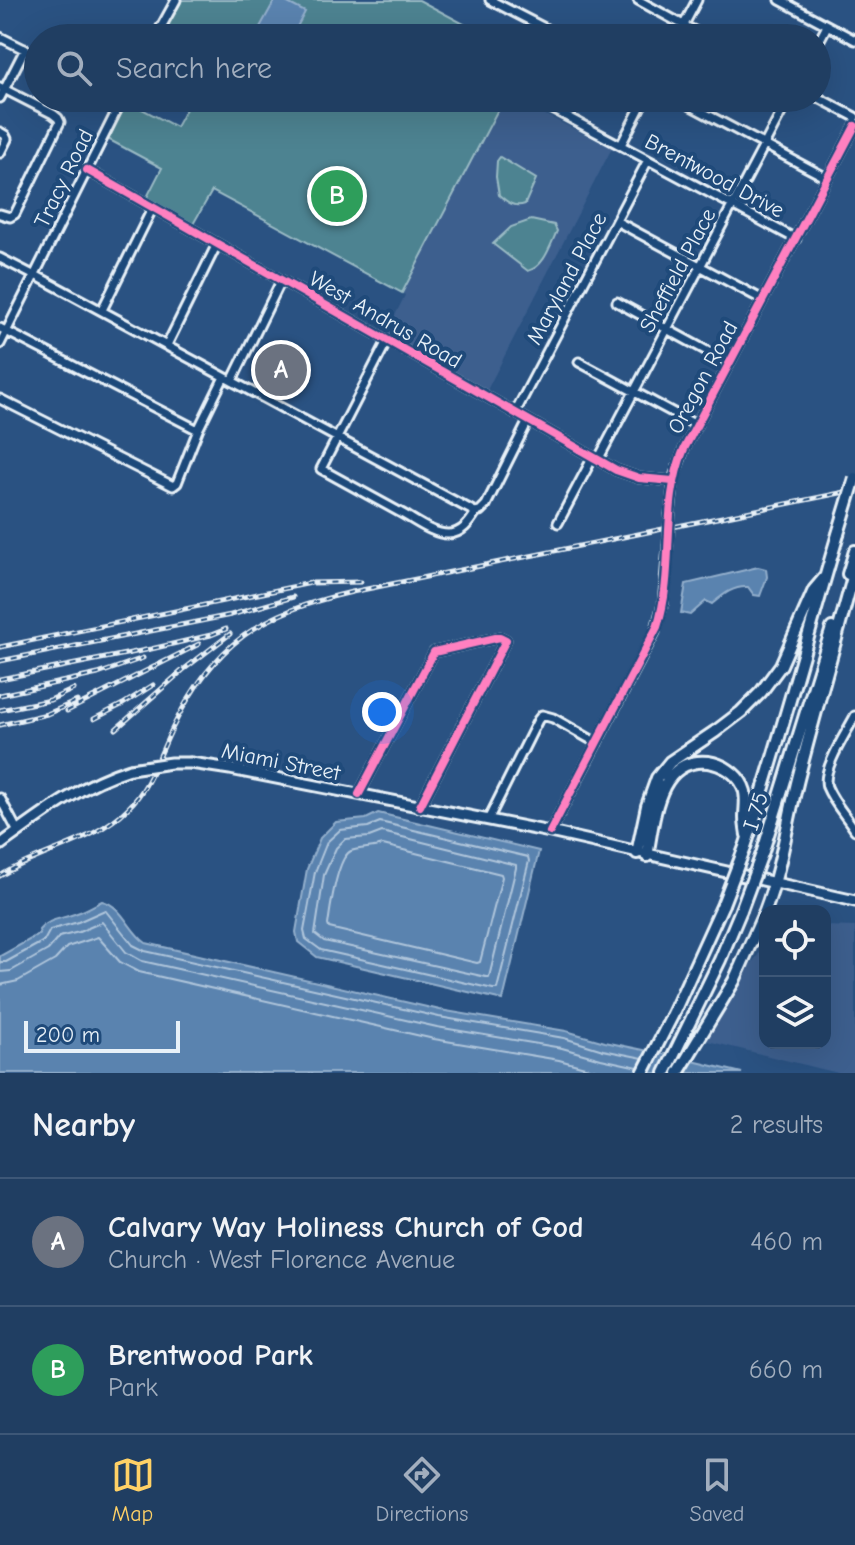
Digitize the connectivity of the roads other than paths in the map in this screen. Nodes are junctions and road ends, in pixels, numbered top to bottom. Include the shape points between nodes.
1 (176, 0) edge
2 (490, 0) edge
3 (638, 0) edge
4 (697, 0) edge
5 (780, 0) edge
6 (163, 24) edge
7 (537, 24) edge
8 (682, 24) edge
9 (685, 24) edge
10 (823, 24) edge
11 (831, 28) edge
12 (0, 37) edge
13 (855, 40) edge
14 (24, 49) edge
15 (24, 51) edge
16 (2, 88) edge
17 (0, 98) edge
18 (24, 99) edge
19 (831, 104) edge
20 (49, 112) edge
21 (115, 112) edge
22 (559, 112) edge
23 (638, 112) edge
24 (702, 112) edge
25 (782, 112) edge
26 (855, 117) edge
27 (855, 126) edge
28 (0, 132) edge
29 (621, 145) junction
30 (764, 145) junction
31 (0, 153) edge
32 (648, 160) junction
33 (87, 170) junction
34 (827, 178) junction
35 (732, 205) junction
36 (153, 207) junction
37 (0, 214) edge
38 (616, 221) junction
39 (796, 239) junction
40 (217, 244) junction
41 (0, 258) edge
42 (700, 266) junction
43 (35, 275) junction
44 (281, 281) junction
45 (763, 300) junction
46 (617, 302) dead end
47 (102, 310) junction
48 (666, 329) junction
49 (3, 330) edge
50 (387, 341) junction
51 (0, 344) edge
52 (167, 345) junction
53 (579, 362) dead end
54 (729, 363) junction
55 (224, 377) junction
56 (232, 381) junction
57 (634, 392) junction
58 (0, 399) edge
59 (515, 413) junction
60 (528, 421) junction
61 (696, 425) junction
62 (198, 430) junction
63 (336, 438) junction
64 (595, 458) junction
65 (855, 478) edge
66 (673, 481) junction
67 (477, 512) junction
68 (558, 523) dead end
69 (855, 551) edge
70 (855, 570) edge
71 (825, 577) junction
72 (855, 716) edge
73 (597, 743) junction
74 (359, 794) junction
75 (0, 798) edge
76 (420, 806) junction
77 (488, 820) junction
78 (855, 830) edge
79 (18, 832) junction
80 (550, 832) junction
81 (746, 842) junction
82 (0, 845) edge
83 (642, 854) junction
84 (775, 884) junction
85 (855, 901) edge
86 (767, 905) edge
87 (759, 925) edge
88 (643, 1073) edge
89 (665, 1073) edge
90 (678, 1073) edge

1 - 6 street
2 - 7 street
3 - 8 street
4 - 9 street
5 - 10 street
11 - 13 street
12 - 14 street
15 - 16 street
16 - 17 street
16 - 18 street
19 - 26 street
20 - 37 street via 60,122 15,214
21 - 33 street, Tracy Road
22 - 29 street, Brentwood Drive
23 - 29 street
24 - 30 street
25 - 30 street, Sheffield Place
27 - 34 street, Oregon Road
28 - 31 street via 7,139
29 - 32 street, Brentwood Drive
30 - 34 street
30 - 35 street, Sheffield Place
32 - 35 street, Brentwood Drive
32 - 38 street, Maryland Place
33 - 36 street, West Andrus Road
33 - 43 street, Tracy Road
34 - 39 street, Oregon Road
35 - 39 street, Brentwood Drive
35 - 42 street, Sheffield Place
36 - 40 street, West Andrus Road
36 - 47 street
38 - 42 street
38 - 59 street, Maryland Place
39 - 45 street, Oregon Road
40 - 44 street, West Andrus Road
40 - 52 street
41 - 43 street
42 - 45 street
42 - 48 street, Sheffield Place
43 - 47 street
43 - 49 street, Tracy Road
44 - 50 street, West Andrus Road
44 - 56 street
45 - 54 street, Oregon Road
46 - 48 street
47 - 52 street
48 - 54 street
48 - 57 street, Sheffield Place
49 - 51 street, Tracy Road
49 - 62 street
50 - 59 street, West Andrus Road
50 - 63 street
52 - 55 street
53 - 57 street
54 - 61 street, Oregon Road
55 - 56 street
55 - 62 street
56 - 63 street
57 - 61 street
57 - 64 street, Sheffield Place
58 - 62 street via 173,486
59 - 60 street, West Andrus Road
60 - 64 street, West Andrus Road
60 - 67 street via 486,505
61 - 66 street, Oregon Road
63 - 67 street
63 - 67 street via 321,469 420,523 452,534
64 - 66 street, West Andrus Road via 633,477
64 - 68 street, Sheffield Place
65 - 71 highway, I 75, bridge
66 - 73 street, Oregon Road, bridge via 657,627
69 - 89 highway, I 75 / I 75, bridge via 763,851 720,960
70 - 84 highway
71 - 81 highway, I 75
71 - 83 highway via 814,590 781,665 761,692 725,725 670,762 657,778 647,806
72 - 78 street via 826,781
73 - 77 street via 542,715
73 - 80 street, Oregon Road
74 - 76 main road, Miami Street
74 - 76 street via 434,652 500,637 506,640
74 - 79 main road, Miami Street, bridge via 171,763 101,779
75 - 79 street
76 - 77 main road, Miami Street
77 - 80 main road, Miami Street
79 - 82 main road, Miami Street
80 - 83 main road, Miami Street
81 - 83 highway via 743,785 721,765 699,762 675,771 664,785
81 - 88 highway, I 75, bridge via 723,904
83 - 84 main road, Miami Street
84 - 85 main road, Miami Street
84 - 86 highway
87 - 90 highway via 739,972

